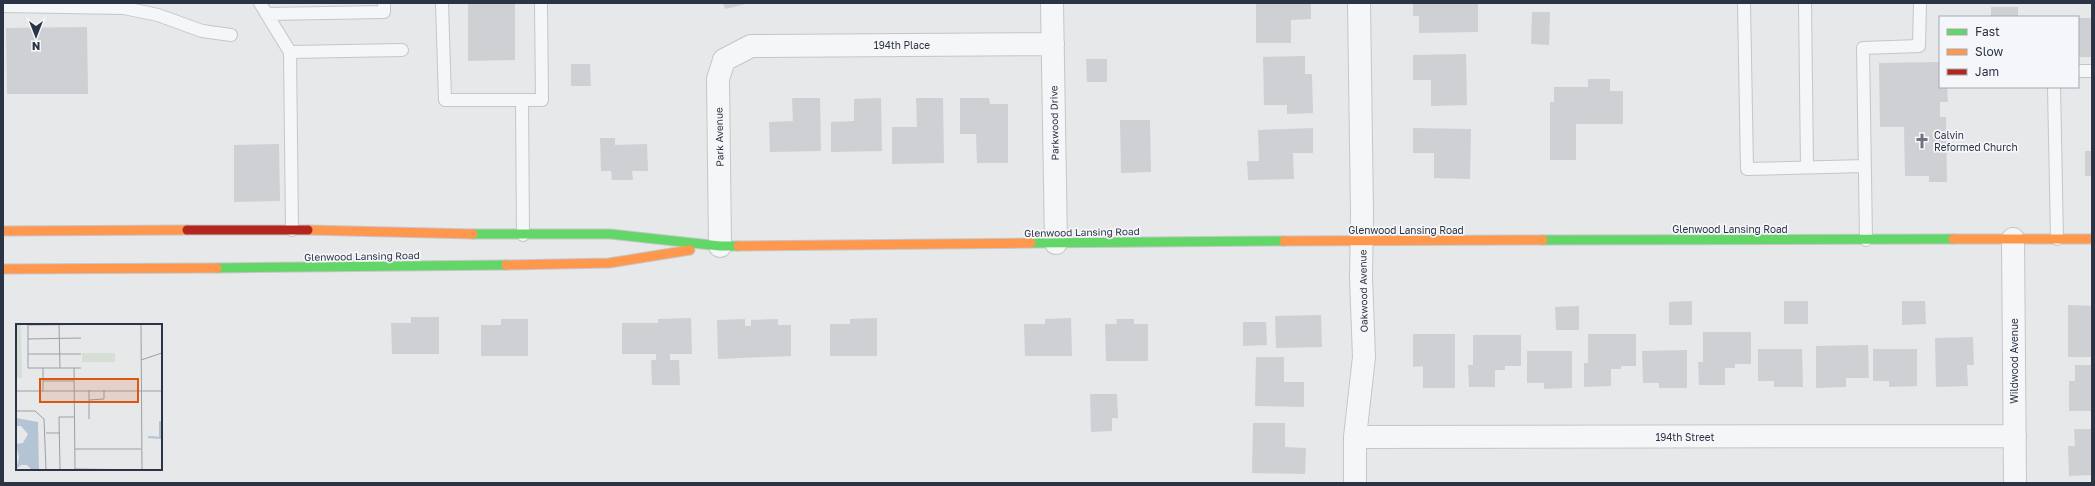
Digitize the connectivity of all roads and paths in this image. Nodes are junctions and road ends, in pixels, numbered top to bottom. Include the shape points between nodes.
1 (260, 3) edge
2 (384, 3) edge
3 (442, 3) edge
4 (541, 3) edge
5 (1052, 3) edge
6 (1359, 3) edge
7 (1744, 3) edge
8 (1805, 3) edge
9 (1920, 3) edge
10 (3, 6) edge
11 (267, 14) junction
12 (231, 35) dead end
13 (1053, 44) junction
14 (751, 46) joint
15 (402, 50) dead end
16 (290, 52) junction
17 (2079, 71) edge
18 (2092, 71) edge
19 (2054, 88) edge
20 (522, 100) junction
21 (1865, 166) junction
22 (1807, 168) junction
23 (292, 230) junction
24 (3, 231) edge
25 (523, 234) junction
26 (2092, 238) edge
27 (2013, 239) junction
28 (2057, 239) junction
29 (1866, 240) junction
30 (1362, 242) junction
31 (1056, 243) junction
32 (720, 246) junction
33 (3, 269) edge
34 (2015, 436) junction
35 (1355, 437) junction
36 (1355, 483) edge
37 (2015, 483) edge

1 - 11 lane
2 - 11 lane via 384,12
3 - 20 lane via 445,100
4 - 20 lane via 542,100
5 - 13 street, Parkwood Drive
6 - 30 street, Oakwood Avenue
7 - 22 lane via 1747,169
8 - 22 lane
9 - 21 lane via 1919,46 1864,48
10 - 12 lane via 124,8 158,15 202,31
11 - 16 lane
13 - 14 street, 194th Place
13 - 31 street, Parkwood Drive
14 - 32 street, Park Avenue via 724,60 718,79
15 - 16 lane
16 - 23 lane
17 - 18 lane
19 - 28 lane
20 - 25 lane
21 - 22 lane
21 - 29 lane
23 - 24 main road, Glenwood Lansing Road
23 - 25 main road, Glenwood Lansing Road
25 - 32 main road, Glenwood Lansing Road via 610,234
26 - 28 main road, Glenwood Lansing Road
27 - 28 main road, Glenwood Lansing Road
27 - 29 main road, Glenwood Lansing Road
27 - 34 street, Wildwood Avenue
29 - 30 main road, Glenwood Lansing Road
30 - 31 main road, Glenwood Lansing Road
30 - 35 street, Oakwood Avenue via 1364,357
31 - 32 main road, Glenwood Lansing Road
32 - 33 main road, Glenwood Lansing Road via 609,263
34 - 35 street, 194th Street
34 - 37 street, Wildwood Avenue
35 - 36 street, Oakwood Avenue

